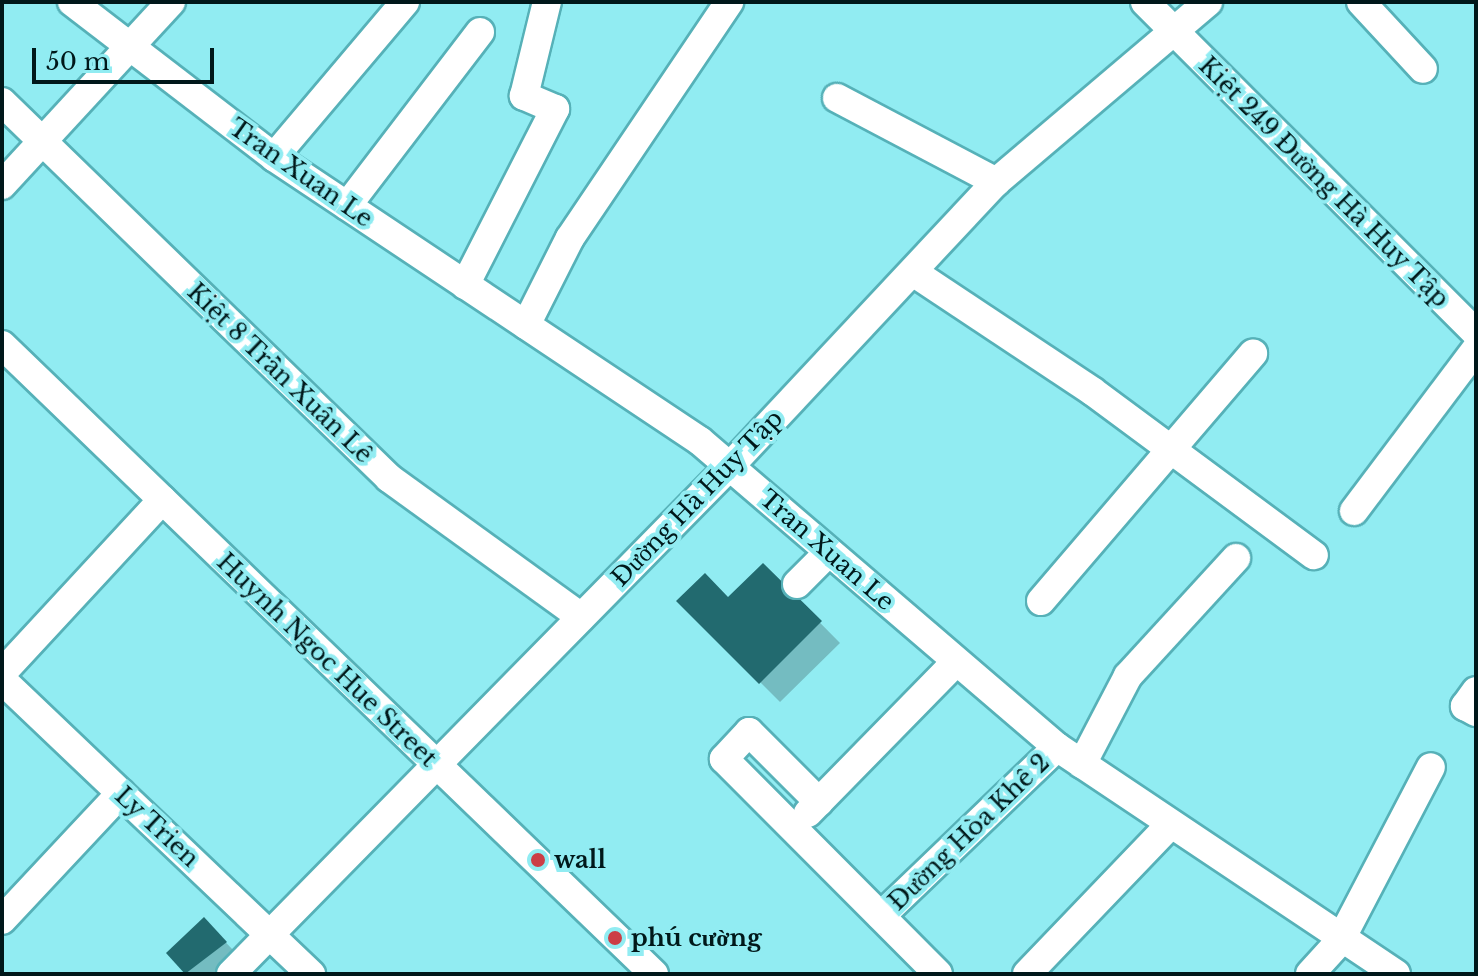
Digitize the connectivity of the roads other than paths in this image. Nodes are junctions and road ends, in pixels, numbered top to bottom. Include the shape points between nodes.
1 (72, 2) edge
2 (171, 2) edge
3 (405, 2) edge
4 (547, 2) edge
5 (729, 2) edge
6 (1145, 2) edge
7 (1208, 2) edge
8 (1361, 2) edge
9 (480, 32) dead end
10 (1172, 32) junction
11 (132, 53) junction
12 (1423, 69) dead end
13 (837, 98) dead end
14 (2, 102) edge
15 (43, 143) junction
16 (274, 157) junction
17 (996, 182) junction
18 (2, 185) edge
19 (347, 206) junction
20 (913, 272) junction
21 (465, 285) junction
22 (526, 325) junction
23 (1476, 333) edge
24 (2, 345) edge
25 (1476, 349) edge
26 (1253, 354) dead end
27 (1171, 449) junction
28 (731, 465) junction
29 (162, 500) junction
30 (1354, 511) dead end
31 (829, 552) junction
32 (1314, 555) dead end
33 (1236, 558) dead end
34 (797, 584) dead end
35 (1041, 601) dead end
36 (581, 617) junction
37 (955, 663) junction
38 (2, 673) edge
39 (2, 680) edge
40 (1476, 691) edge
41 (1476, 712) edge
42 (1057, 747) junction
43 (1082, 764) junction
44 (435, 765) junction
45 (1431, 767) dead end
46 (121, 793) junction
47 (819, 802) junction
48 (1169, 826) junction
49 (794, 828) junction
50 (881, 916) junction
51 (2, 920) edge
52 (270, 934) junction
53 (1340, 941) junction
54 (231, 974) edge
55 (311, 974) edge
56 (654, 974) edge
57 (938, 974) edge
58 (1027, 974) edge
59 (1310, 974) edge
60 (1396, 974) edge

1 - 11 street, Tran Xuan Le
2 - 11 street
3 - 16 street
4 - 21 street via 524,96 555,109
5 - 22 street via 570,238
6 - 10 street, Kiệt 249 Đường Hà Huy Tập
7 - 10 street, Đường Hà Huy Tập
8 - 12 street
9 - 19 street
10 - 17 street, Đường Hà Huy Tập
10 - 23 street, Kiệt 249 Đường Hà Huy Tập
11 - 15 street
11 - 16 street, Tran Xuan Le
13 - 17 street
14 - 15 street, Kiệt 8 Trần Xuân Lê
15 - 18 street
15 - 36 street, Kiệt 8 Trần Xuân Lê via 389,478
16 - 19 street, Tran Xuan Le
17 - 20 street, Đường Hà Huy Tập
19 - 21 street, Tran Xuan Le
20 - 27 street
20 - 28 street, Đường Hà Huy Tập
21 - 22 street, Tran Xuan Le
22 - 28 street, Tran Xuan Le
24 - 29 street, Huynh Ngoc Hue Street
25 - 30 street
26 - 27 street
27 - 32 street
27 - 35 street
28 - 31 street, Tran Xuan Le
28 - 36 street, Đường Hà Huy Tập
29 - 38 street
29 - 44 street, Huynh Ngoc Hue Street
31 - 34 street
31 - 37 street, Tran Xuan Le
33 - 43 street via 1128,676
36 - 44 street, Đường Hà Huy Tập
37 - 42 street, Tran Xuan Le
37 - 47 street
39 - 46 street, Ly Trien
40 - 41 street via 1465,706
42 - 43 street, Tran Xuan Le
42 - 50 street, Đường Hòa Khê 2
43 - 48 street, Tran Xuan Le
44 - 52 street, Đường Hà Huy Tập
44 - 56 street, Huynh Ngoc Hue Street
45 - 53 street
46 - 51 street
46 - 52 street, Ly Trien
47 - 49 street
47 - 49 street via 749,732 724,759
48 - 53 street, Tran Xuan Le
48 - 58 street
49 - 50 street
50 - 57 street
52 - 54 street, Đường Hà Huy Tập
52 - 55 street, Ly Trien
53 - 59 street
53 - 60 street, Tran Xuan Le

